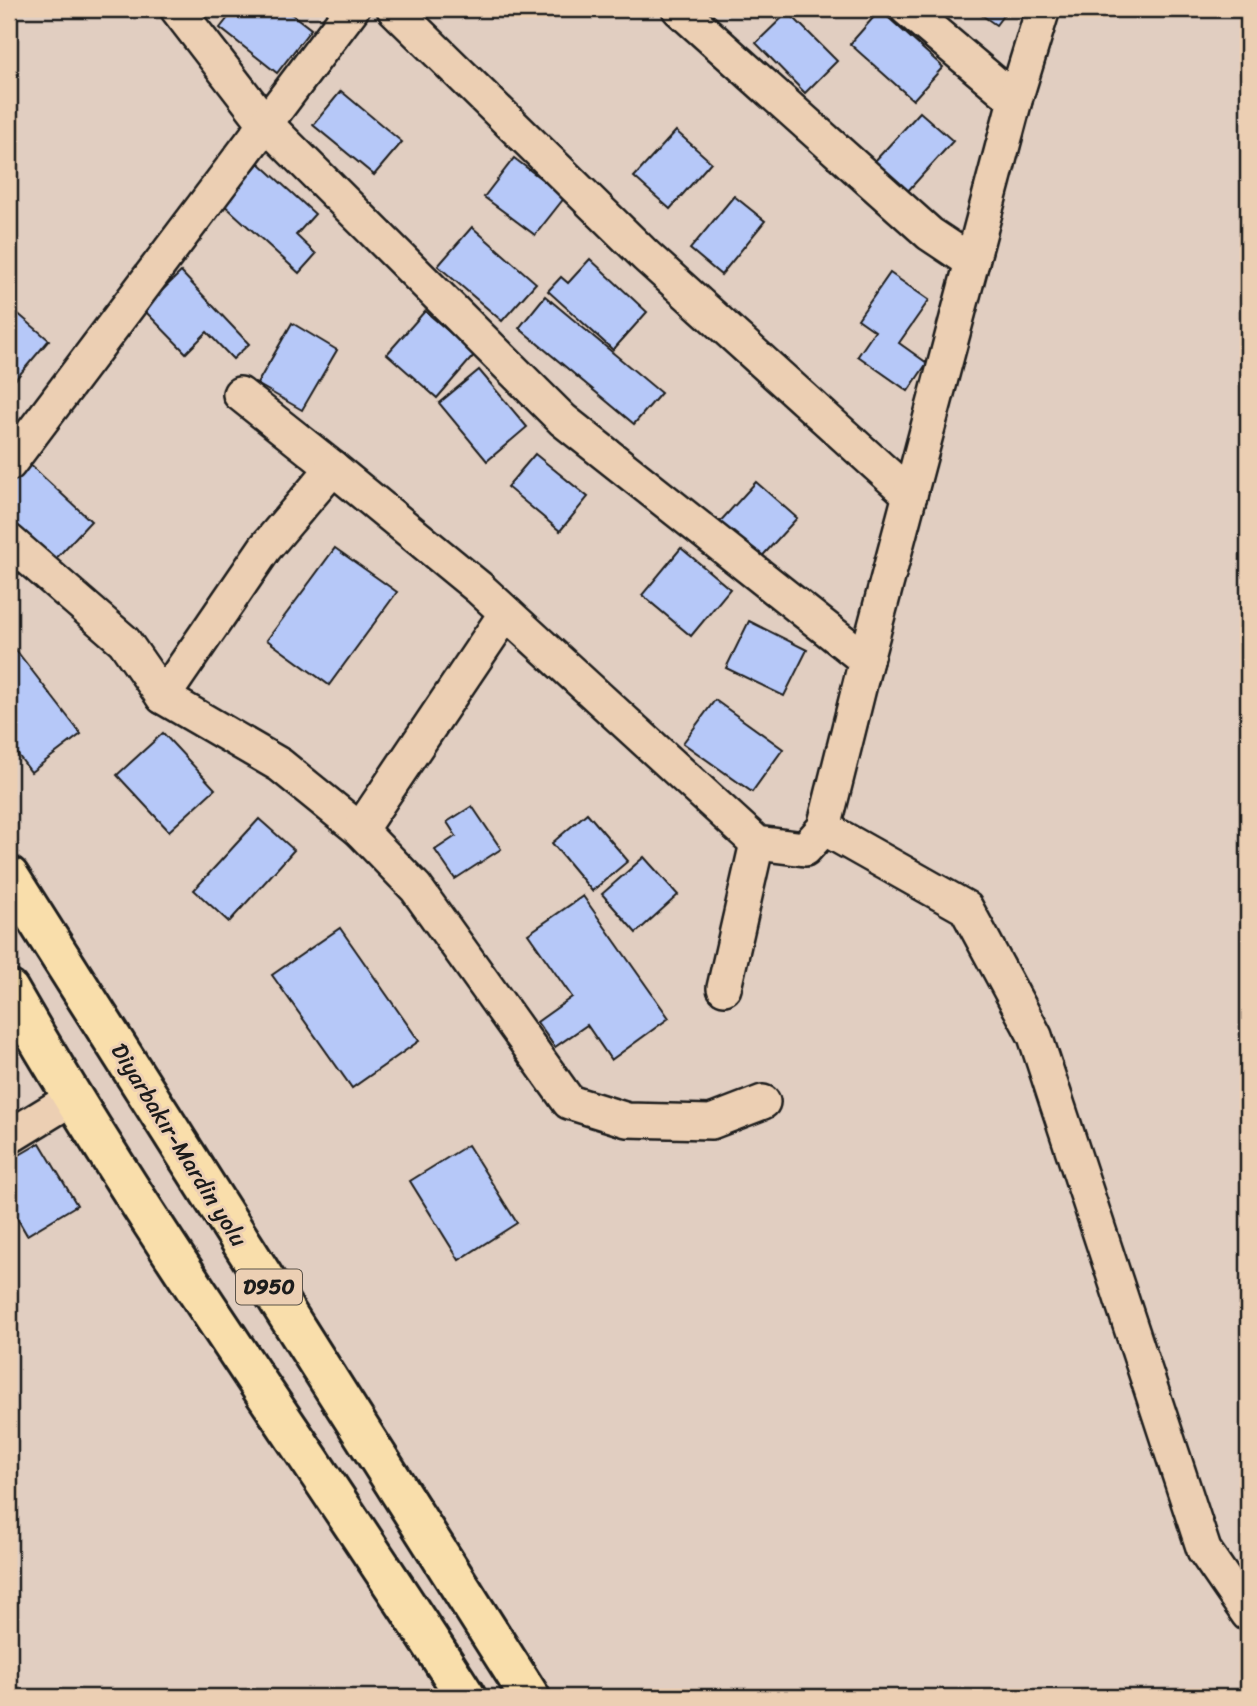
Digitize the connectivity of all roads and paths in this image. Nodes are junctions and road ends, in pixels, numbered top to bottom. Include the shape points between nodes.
1 (177, 9) edge
2 (352, 9) edge
3 (394, 9) edge
4 (679, 9) edge
5 (907, 9) edge
6 (1044, 9) edge
7 (1015, 100) junction
8 (265, 124) junction
9 (972, 262) junction
10 (240, 394) dead end
11 (9, 464) edge
12 (333, 468) junction
13 (911, 495) junction
14 (9, 541) edge
15 (506, 613) junction
16 (866, 660) junction
17 (163, 697) junction
18 (824, 828) junction
19 (360, 830) junction
20 (757, 843) junction
21 (9, 876) edge
22 (724, 988) dead end
23 (9, 990) edge
24 (71, 1099) junction
25 (763, 1102) dead end
26 (9, 1137) edge
27 (1248, 1614) edge
28 (466, 1697) edge
29 (530, 1697) edge

1 - 8 street
2 - 8 street
3 - 13 street via 646,257
4 - 9 street via 930,234
5 - 7 street
6 - 7 street
7 - 9 street
8 - 11 street
8 - 16 street via 563,420
9 - 13 street
10 - 12 street
12 - 15 street
12 - 17 street via 265,548
13 - 16 street
14 - 17 street via 124,641
15 - 19 street
15 - 20 street
16 - 18 street
17 - 19 street via 280,765
18 - 20 street via 805,849
18 - 27 street via 967,908 1035,1035 1204,1550
19 - 25 street via 416,888 569,1102 627,1119 711,1122
20 - 22 street
21 - 29 highway, Diyarbakır-Mardin yolu / D950
23 - 24 highway, D950
24 - 26 street
24 - 28 highway, D950

